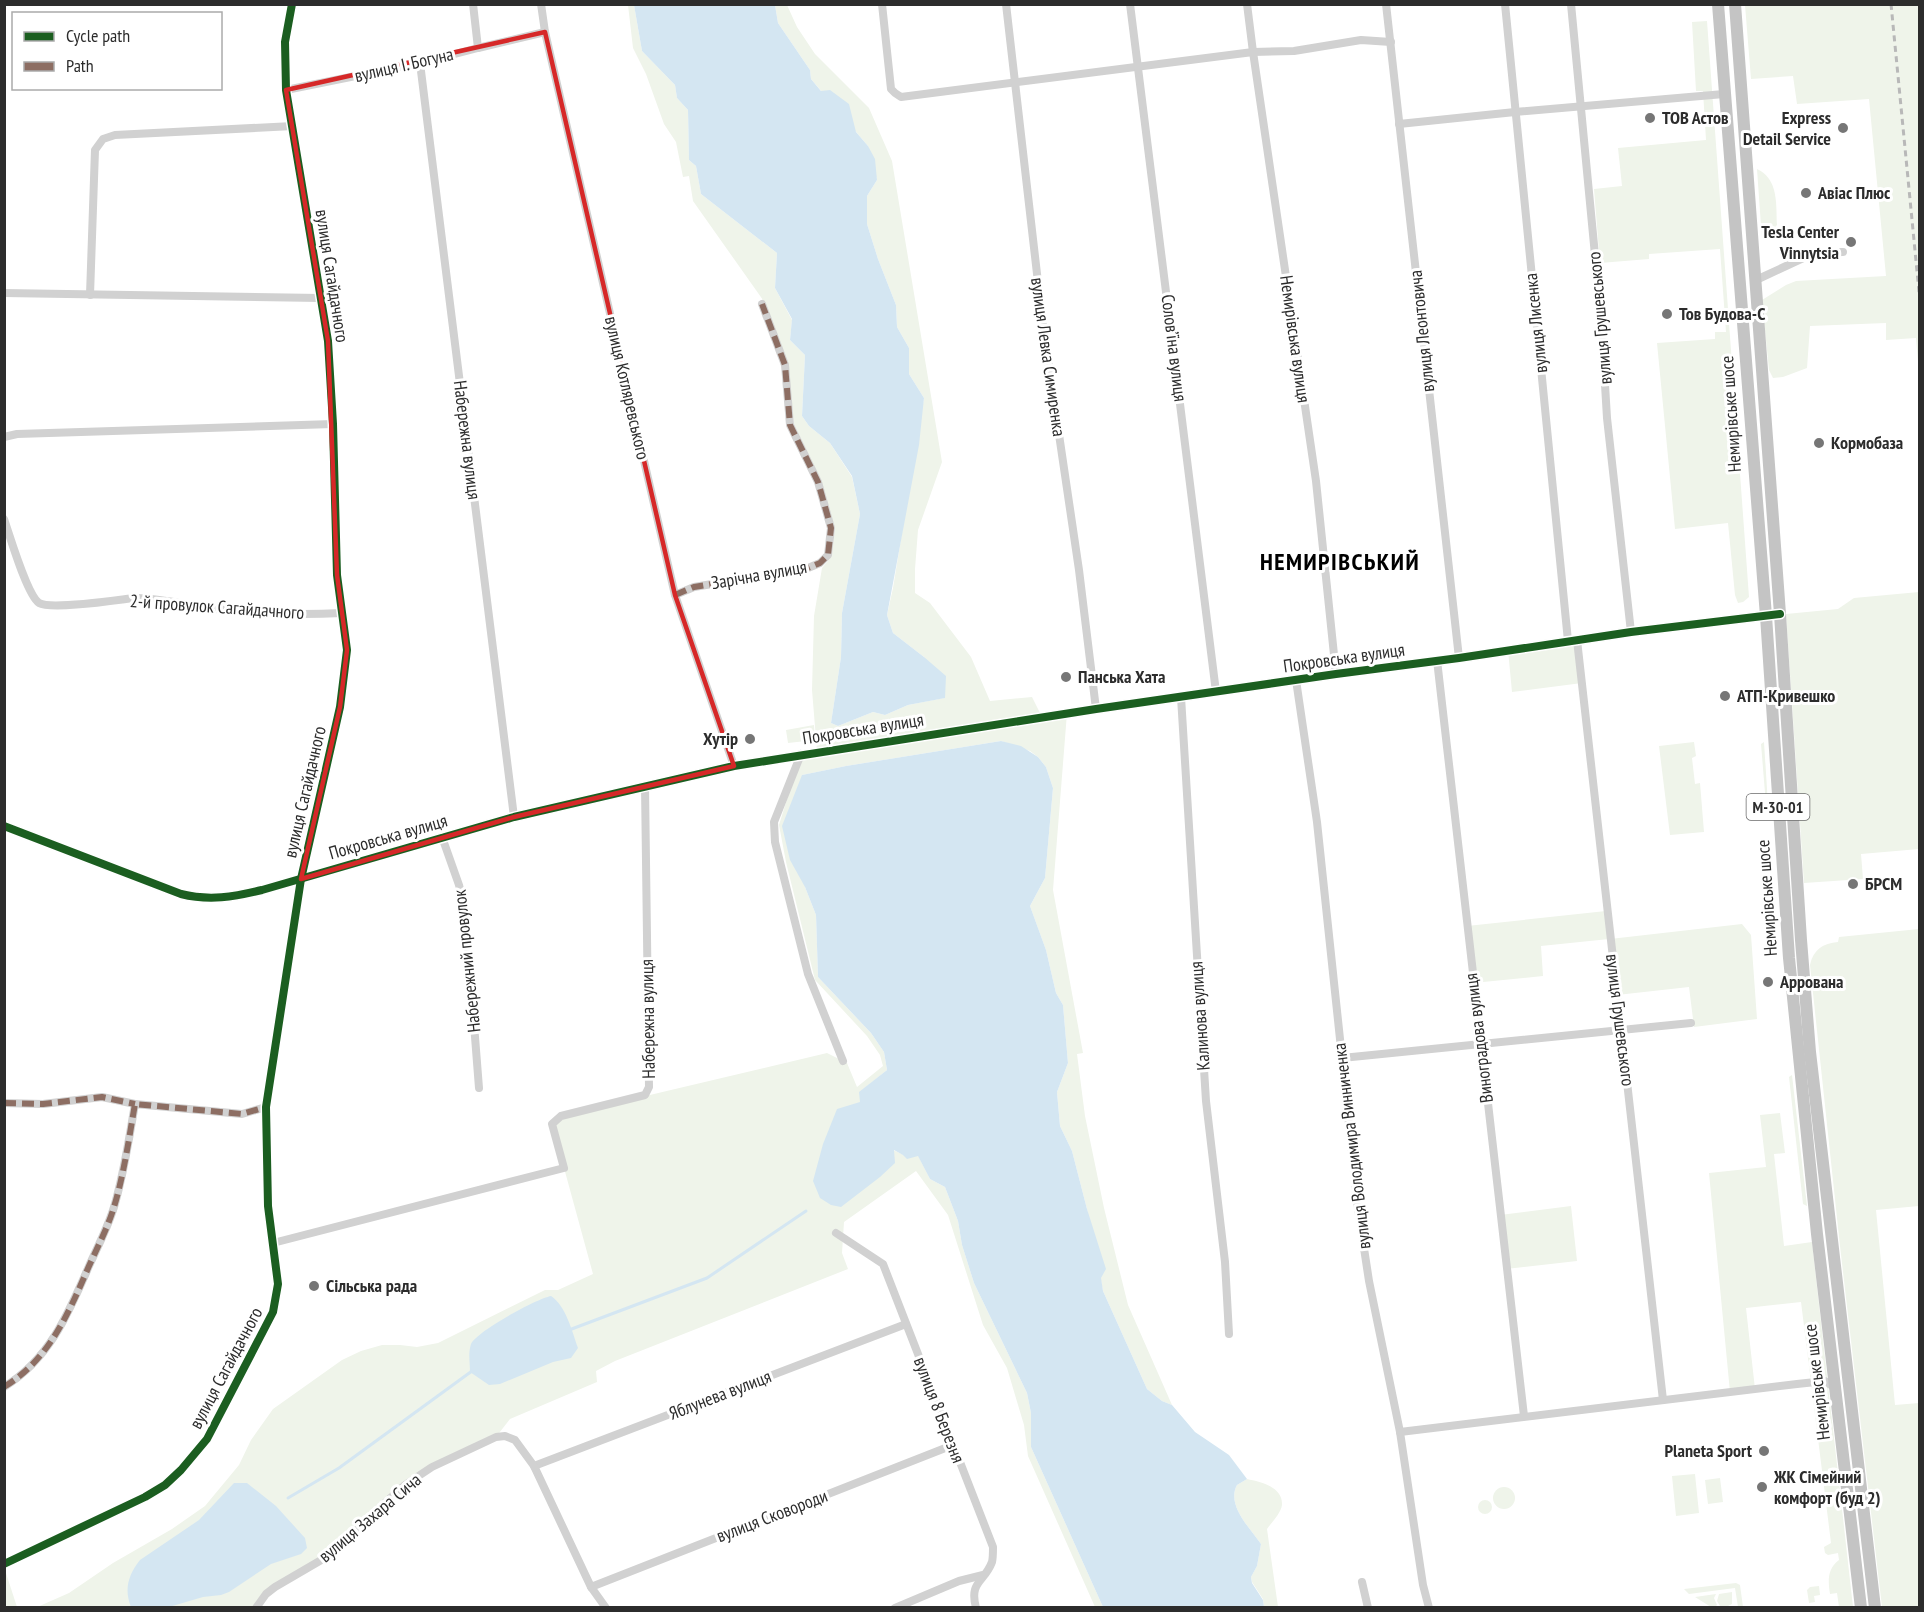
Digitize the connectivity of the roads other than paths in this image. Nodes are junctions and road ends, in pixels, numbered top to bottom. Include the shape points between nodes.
1 (292, 4) edge
2 (473, 4) edge
3 (541, 4) edge
4 (882, 4) edge
5 (1006, 4) edge
6 (1130, 4) edge
7 (1247, 4) edge
8 (1386, 4) edge
9 (1505, 4) edge
10 (1571, 4) edge
11 (1718, 4) edge
12 (1735, 4) edge
13 (545, 32) junction
14 (1391, 42) junction
15 (478, 48) junction
16 (1253, 52) junction
17 (420, 63) junction
18 (1138, 68) junction
19 (1015, 81) junction
20 (286, 90) junction
21 (1724, 94) junction
22 (1581, 106) junction
23 (1515, 112) junction
24 (1399, 124) junction
25 (293, 126) junction
26 (1843, 252) dead end
27 (1756, 280) junction
28 (4, 293) edge
29 (90, 295) junction
30 (321, 298) junction
31 (762, 304) dead end
32 (333, 424) junction
33 (4, 437) edge
34 (4, 519) edge
35 (675, 594) junction
36 (342, 613) junction
37 (1780, 614) junction
38 (1766, 616) junction
39 (1630, 632) junction
40 (1572, 641) junction
41 (1459, 658) junction
42 (1437, 660) junction
43 (1336, 674) junction
44 (1296, 680) junction
45 (1216, 692) junction
46 (1181, 697) junction
47 (1096, 708) junction
48 (801, 754) junction
49 (734, 766) junction
50 (645, 786) junction
51 (514, 817) junction
52 (4, 826) edge
53 (442, 837) junction
54 (301, 879) junction
55 (1691, 1023) dead end
56 (1622, 1030) junction
57 (1480, 1044) junction
58 (1342, 1058) junction
59 (843, 1061) dead end
60 (480, 1088) dead end
61 (4, 1102) edge
62 (135, 1104) junction
63 (266, 1107) junction
64 (836, 1233) dead end
65 (273, 1243) junction
66 (906, 1324) junction
67 (1229, 1334) dead end
68 (1831, 1381) junction
69 (4, 1387) edge
70 (1663, 1400) junction
71 (1524, 1416) junction
72 (1400, 1432) junction
73 (953, 1445) junction
74 (534, 1466) junction
75 (4, 1564) edge
76 (983, 1575) junction
77 (1362, 1582) dead end
78 (591, 1587) junction
79 (256, 1608) edge
80 (606, 1608) edge
81 (895, 1608) edge
82 (976, 1608) edge
83 (1368, 1608) edge
84 (1430, 1608) edge
85 (1861, 1608) edge
86 (1875, 1608) edge

1 - 20 street, вулиця Сагайдачного via 285,42
2 - 15 street, вулиця І. Богуна
3 - 13 street, вулиця Котляревського
4 - 19 street via 891,89 901,97
5 - 19 street, вулиця Левка Симиренка
6 - 18 street, Соловʼїна вулиця
7 - 16 street, Немирівська вулиця
8 - 14 street, вулиця Леонтовича
9 - 23 street, вулиця Лисенка
10 - 22 street, вулиця Грушевського
11 - 21 main road, Немирівське шосе / М-30-01
12 - 27 main road, Немирівське шосе / М-30-01
13 - 15 street
13 - 35 street, вулиця Котляревського
14 - 16 street via 1361,40 1294,51
14 - 24 street, вулиця Леонтовича
15 - 17 street, вулиця І. Богуна
16 - 18 street
16 - 43 street, Немирівська вулиця via 1316,481
17 - 20 street, вулиця І. Богуна
17 - 51 street, Набережна вулиця
18 - 19 street
18 - 45 street, Соловʼїна вулиця
19 - 47 street, вулиця Левка Симиренка via 1043,326
20 - 25 street, вулиця Сагайдачного
21 - 22 street
21 - 38 main road, Немирівське шосе / М-30-01
22 - 23 street
22 - 39 street, вулиця Грушевського via 1607,418
23 - 24 street
23 - 40 street, вулиця Лисенка
24 - 41 street, вулиця Леонтовича
25 - 29 street via 115,135 103,139 95,150
25 - 30 street, вулиця Сагайдачного
26 - 27 street via 1814,253
27 - 37 main road, Немирівське шосе / М-30-01
28 - 29 street
29 - 30 street
30 - 32 street, вулиця Сагайдачного
31 - 35 street, Зарічна вулиця via 785,365 790,425 818,482 831,528 828,555 808,568 694,587
32 - 33 street
32 - 36 street, вулиця Сагайдачного
34 - 36 street, 2-й провулок Сагайдачного via 34,599 42,604 140,598 286,615
35 - 49 street, вулиця Котляревського
36 - 54 street, вулиця Сагайдачного via 347,650 340,707
37 - 38 street, Покровська вулиця
37 - 86 main road, Немирівське шосе / М-30-01 via 1810,1052
38 - 39 street, Покровська вулиця
38 - 68 main road, Немирівське шосе / М-30-01 via 1789,958
39 - 40 street, Покровська вулиця
40 - 41 street, Покровська вулиця
40 - 56 street, вулиця Грушевського
41 - 42 street, Покровська вулиця
42 - 43 street, Покровська вулиця
42 - 57 street, Виноградова вулиця
43 - 44 street, Покровська вулиця
44 - 45 street, Покровська вулиця
44 - 58 street, вулиця Володимира Винниченка via 1317,822
45 - 46 street, Покровська вулиця
46 - 47 street, Покровська вулиця
46 - 67 street, Калинова вулиця via 1206,1101 1225,1262
47 - 48 street, Покровська вулиця
48 - 49 street, Покровська вулиця
48 - 59 street via 774,822 775,842 808,974
49 - 50 street, Покровська вулиця
50 - 51 street, Покровська вулиця
50 - 65 street, Набережна вулиця via 649,1087 645,1095 561,1116 552,1124 564,1168
51 - 53 street, Покровська вулиця
52 - 54 street, Покровська вулиця via 193,897 230,897
53 - 54 street, Покровська вулиця
53 - 60 street, Набережний провулок via 465,909
54 - 63 street, вулиця Сагайдачного
55 - 56 street
56 - 57 street
56 - 70 street, вулиця Грушевського
57 - 58 street
57 - 71 street, Виноградова вулиця
58 - 72 street, вулиця Володимира Винниченка via 1369,1281
61 - 62 street via 43,1104 102,1097
62 - 63 street via 242,1114
62 - 69 street via 115,1206 65,1319 36,1360
63 - 65 street, вулиця Сагайдачного via 268,1206
64 - 66 street, вулиця 8 Березня via 883,1264
65 - 75 street, вулиця Сагайдачного via 278,1284 273,1312 207,1439 182,1470 145,1497
66 - 73 street, вулиця 8 Березня
66 - 74 street, Яблунева вулиця
68 - 70 street
68 - 85 main road, Немирівське шосе / М-30-01
70 - 71 street
71 - 72 street
72 - 84 street, вулиця Володимира Винниченка via 1423,1585
73 - 76 street, вулиця 8 Березня via 993,1547 992,1562
73 - 78 street, вулиця Сковороди
74 - 78 street, вулиця Захара Сича
74 - 79 street, вулиця Захара Сича via 515,1440 505,1436 446,1459 405,1485 335,1552 274,1587
76 - 81 street
76 - 82 street, вулиця 8 Березня via 975,1588
77 - 83 street
78 - 80 street, вулиця Захара Сича

